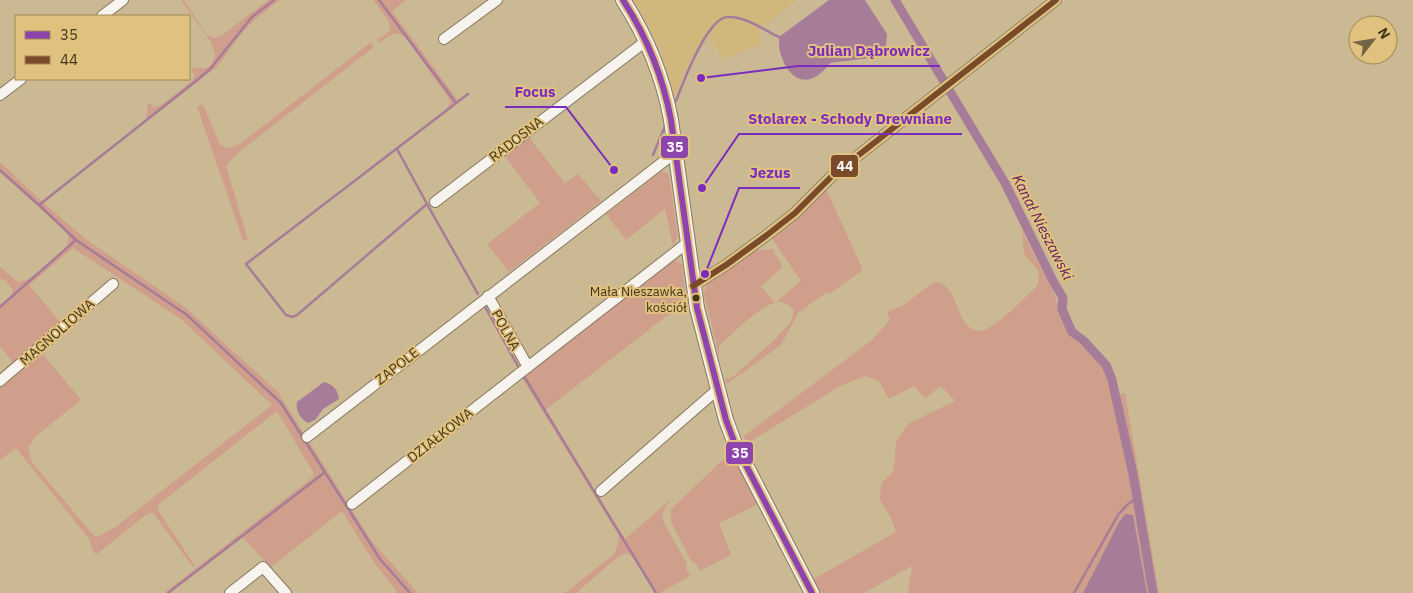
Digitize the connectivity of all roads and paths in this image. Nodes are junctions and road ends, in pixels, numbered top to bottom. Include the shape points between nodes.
1 (123, 0) edge
2 (498, 0) edge
3 (623, 0) edge
4 (1056, 0) edge
5 (103, 15) edge
6 (444, 39) dead end
7 (646, 40) junction
8 (20, 80) edge
9 (0, 95) edge
10 (676, 152) junction
11 (435, 202) dead end
12 (687, 243) junction
13 (113, 284) dead end
14 (693, 286) junction
15 (488, 296) junction
16 (528, 367) junction
17 (0, 381) edge
18 (718, 389) junction
19 (307, 437) dead end
20 (601, 492) dead end
21 (352, 504) dead end
22 (230, 593) edge
23 (286, 593) edge
24 (812, 593) edge

1 - 5 street
2 - 6 street
3 - 7 main road
4 - 14 street via 832,176 795,213
7 - 10 main road via 667,98
7 - 11 street, RADOSNA
8 - 9 street
10 - 12 main road
10 - 15 street, POLNA
12 - 14 main road
12 - 16 street, POLNA
13 - 17 street, MAGNOLIOWA
14 - 18 main road
15 - 16 street, POLNA
15 - 19 street, ZAPOLE
16 - 21 street, DZIAŁKOWA
18 - 20 street
18 - 24 main road via 735,444
22 - 23 street via 263,567

